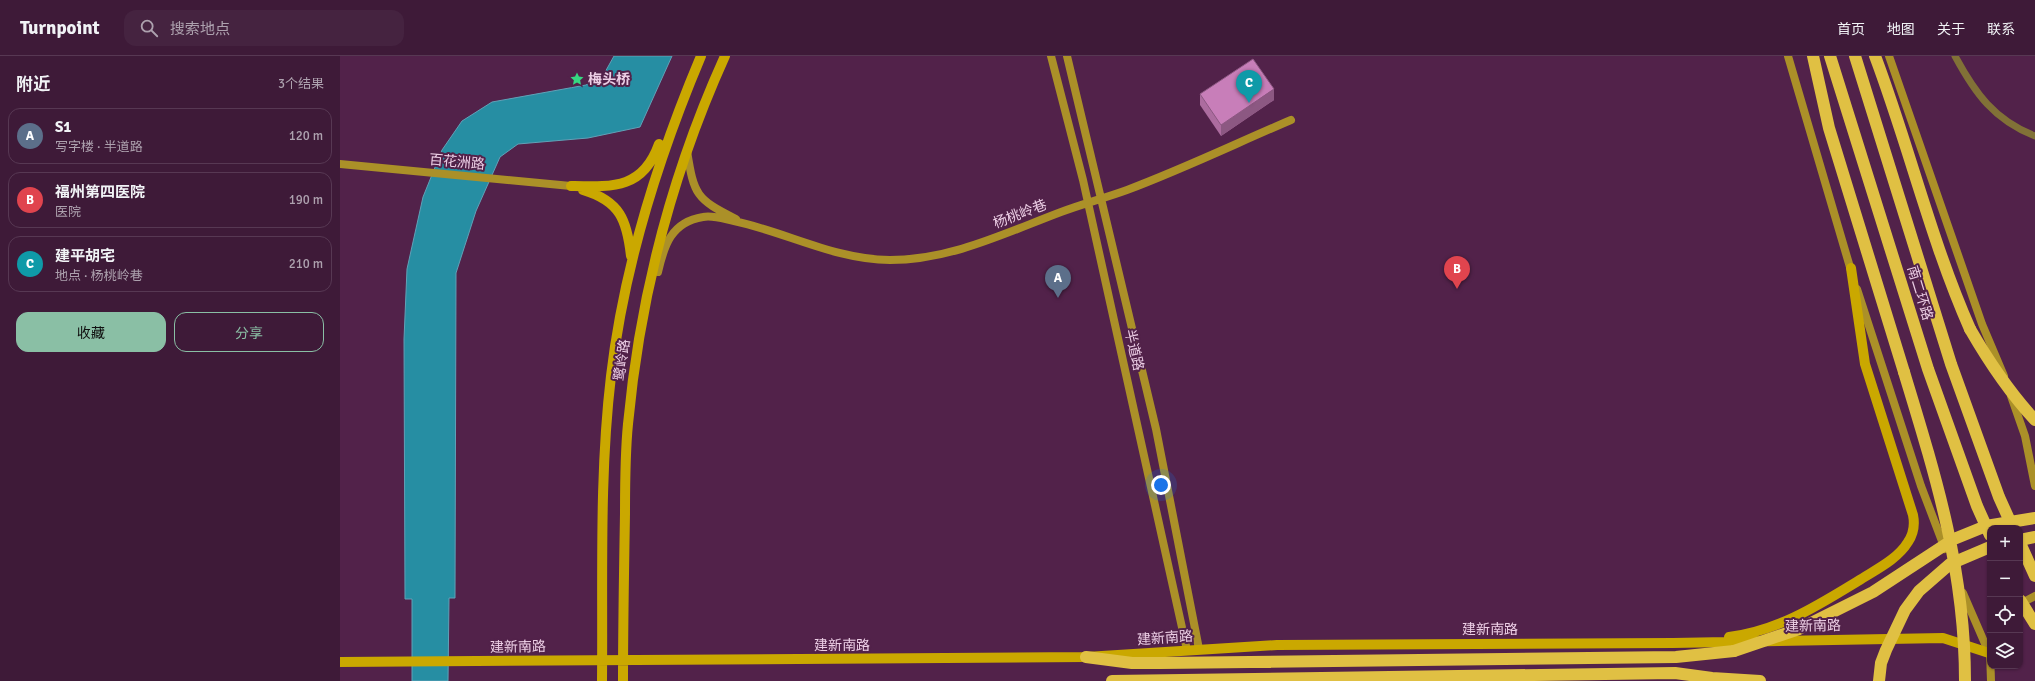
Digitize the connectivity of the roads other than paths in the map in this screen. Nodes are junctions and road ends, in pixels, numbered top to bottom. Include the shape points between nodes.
1 (701, 56) edge
2 (725, 56) edge
3 (1051, 56) edge
4 (1067, 56) edge
5 (1788, 56) edge
6 (1813, 56) edge
7 (1830, 56) edge
8 (1855, 56) edge
9 (1875, 56) edge
10 (1889, 56) edge
11 (1955, 56) edge
12 (676, 115) junction
13 (1292, 120) dead end
14 (2035, 136) edge
15 (687, 149) junction
16 (340, 164) edge
17 (572, 186) junction
18 (1102, 199) junction
19 (1088, 204) junction
20 (748, 224) junction
21 (632, 263) junction
22 (1850, 268) junction
23 (643, 313) junction
24 (2035, 420) edge
25 (2035, 486) edge
26 (2035, 518) edge
27 (2012, 525) edge
28 (1987, 528) edge
29 (2035, 537) edge
30 (2023, 539) edge
31 (1987, 548) edge
32 (2023, 550) edge
33 (2035, 576) edge
34 (2035, 596) edge
35 (2023, 602) edge
36 (2023, 605) edge
37 (2035, 624) edge
38 (1673, 643) junction
39 (1987, 646) edge
40 (1199, 649) junction
41 (1187, 650) junction
42 (1987, 651) edge
43 (1086, 657) junction
44 (623, 660) junction
45 (602, 661) junction
46 (340, 662) edge
47 (1991, 669) edge
48 (602, 681) edge
49 (623, 681) edge
50 (1112, 681) edge
51 (1760, 681) edge
52 (1879, 681) edge
53 (1965, 681) edge
54 (1991, 681) edge

1 - 12 main road, 鹭岭路
2 - 15 main road, 鹭岭路
3 - 19 main road, 半道路
4 - 18 main road, 半道路
5 - 22 main road
6 - 53 highway, bridge via 1829,128 1949,527 1961,600
7 - 28 highway, 南二环路 via 1928,369
8 - 27 highway, 南二环路 via 1951,364
9 - 24 highway, bridge via 1946,269 1970,328 2009,391
10 - 25 main road via 1982,324 2006,379 2025,436
11 - 14 lane via 1967,78 1996,114
12 - 17 main road via 668,122 652,161 634,179 614,186
12 - 21 main road, 鹭岭路 via 655,177
13 - 18 main road, 杨桃岭巷
15 - 20 main road via 693,183 699,195 711,206
15 - 23 main road, 鹭岭路 via 655,255
16 - 17 main road, 百花洲路
17 - 21 main road via 596,194 617,209 626,226
18 - 19 main road, 杨桃岭巷
18 - 40 main road, 半道路 via 1156,429
19 - 20 main road, 杨桃岭巷 via 955,252 908,259 870,259 853,256
19 - 41 main road, 半道路
20 - 23 main road via 709,216 677,229 666,242 654,286
21 - 45 main road, 鹭岭路 via 617,333 607,421 602,534
22 - 38 main road via 1865,364 1913,515 1911,537 1900,552 1885,564 1784,623 1740,635
22 - 39 main road via 1921,486 1970,612
23 - 44 main road, 鹭岭路 via 628,426
26 - 43 highway, bridge via 1986,526 1954,539 1873,592 1799,629 1734,651 1708,655 1161,664
29 - 30 highway
31 - 52 highway, bridge via 1950,564 1919,591 1905,610 1886,650 1881,663
32 - 33 highway
34 - 35 main road
36 - 37 highway, bridge
38 - 40 main road, 建新南路 via 1276,645
38 - 42 main road, 建新南路 via 1943,638
40 - 41 main road, 建新南路
41 - 43 main road, 建新南路
43 - 44 main road, 建新南路
44 - 45 main road, 建新南路
44 - 49 main road, 鹭岭路
45 - 46 main road, 建新南路
45 - 48 main road, 鹭岭路
47 - 54 main road
50 - 51 highway via 1675,673

